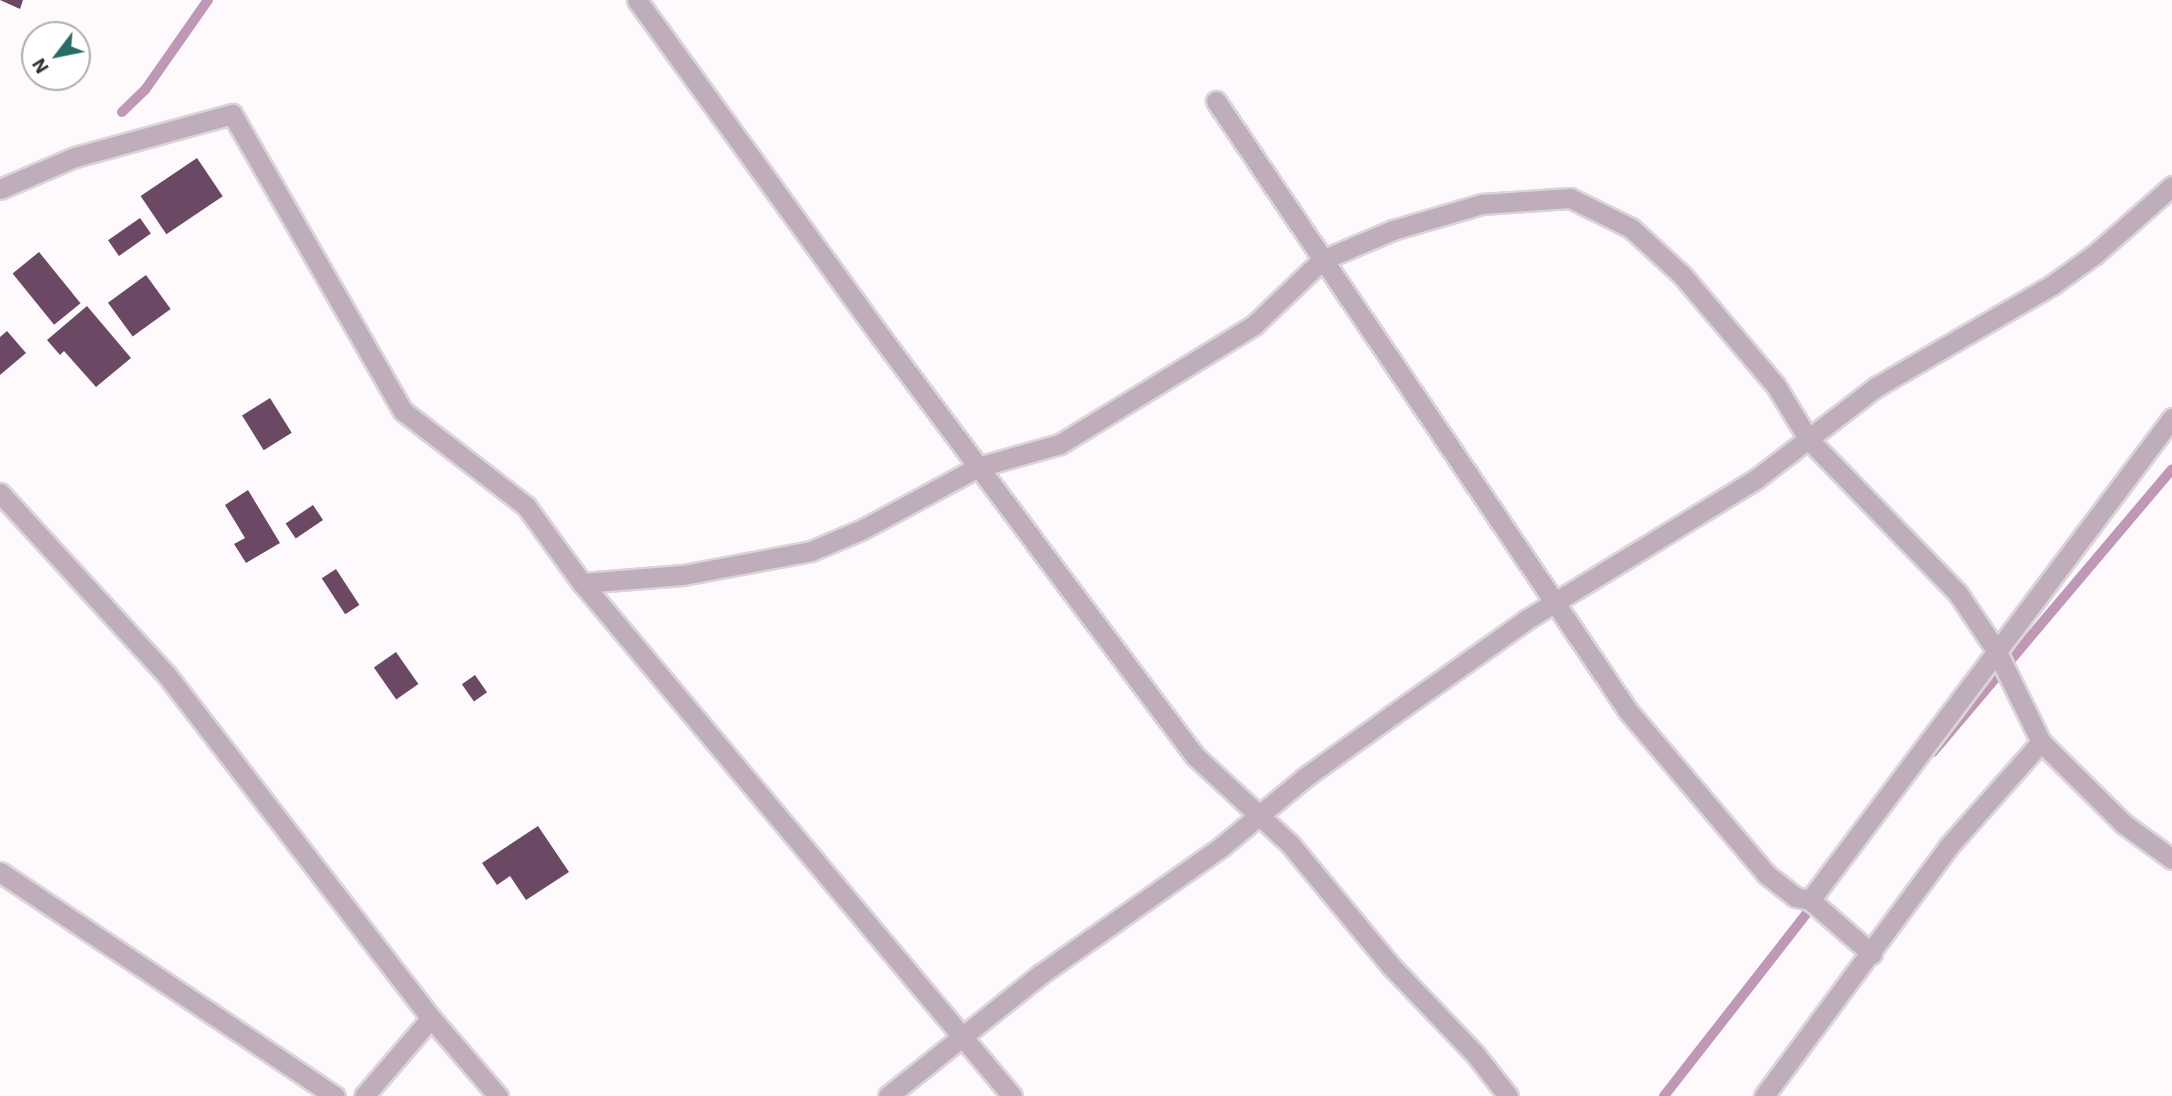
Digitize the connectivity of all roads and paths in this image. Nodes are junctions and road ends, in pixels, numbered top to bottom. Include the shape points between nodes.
1 (637, 0) edge
2 (1216, 101) dead end
3 (2172, 186) edge
4 (0, 189) edge
5 (1322, 260) junction
6 (2172, 418) edge
7 (1809, 440) junction
8 (978, 467) junction
9 (0, 493) edge
10 (582, 583) junction
11 (1553, 604) junction
12 (1996, 650) junction
13 (2041, 741) junction
14 (1259, 814) junction
15 (2172, 859) edge
16 (0, 872) edge
17 (1810, 900) junction
18 (1872, 954) junction
19 (431, 1018) junction
20 (962, 1035) junction
21 (335, 1096) edge
22 (365, 1096) edge
23 (498, 1096) edge
24 (888, 1096) edge
25 (1012, 1096) edge
26 (1508, 1096) edge
27 (1764, 1096) edge

1 - 8 street
2 - 5 street
3 - 7 street via 2052,285 1876,387
4 - 10 street via 75,157 232,114 403,411 526,506
5 - 7 street via 1393,230 1482,204 1570,198 1631,228 1682,275 1776,386
5 - 8 street via 1281,304 1216,351 1060,444
5 - 11 street
6 - 12 street
7 - 11 street via 1756,479
7 - 12 street via 1957,592
8 - 10 street via 863,529 810,551 683,575
8 - 14 street via 1195,756
9 - 19 street via 166,674
10 - 20 street
11 - 14 street
11 - 17 street via 1628,711 1706,808 1783,889
12 - 13 street
12 - 17 street
13 - 15 street via 2124,824
13 - 18 street via 1948,847
14 - 20 street
14 - 26 street
16 - 21 street
17 - 18 street
18 - 27 street
19 - 22 street
19 - 23 street
20 - 24 street
20 - 25 street

